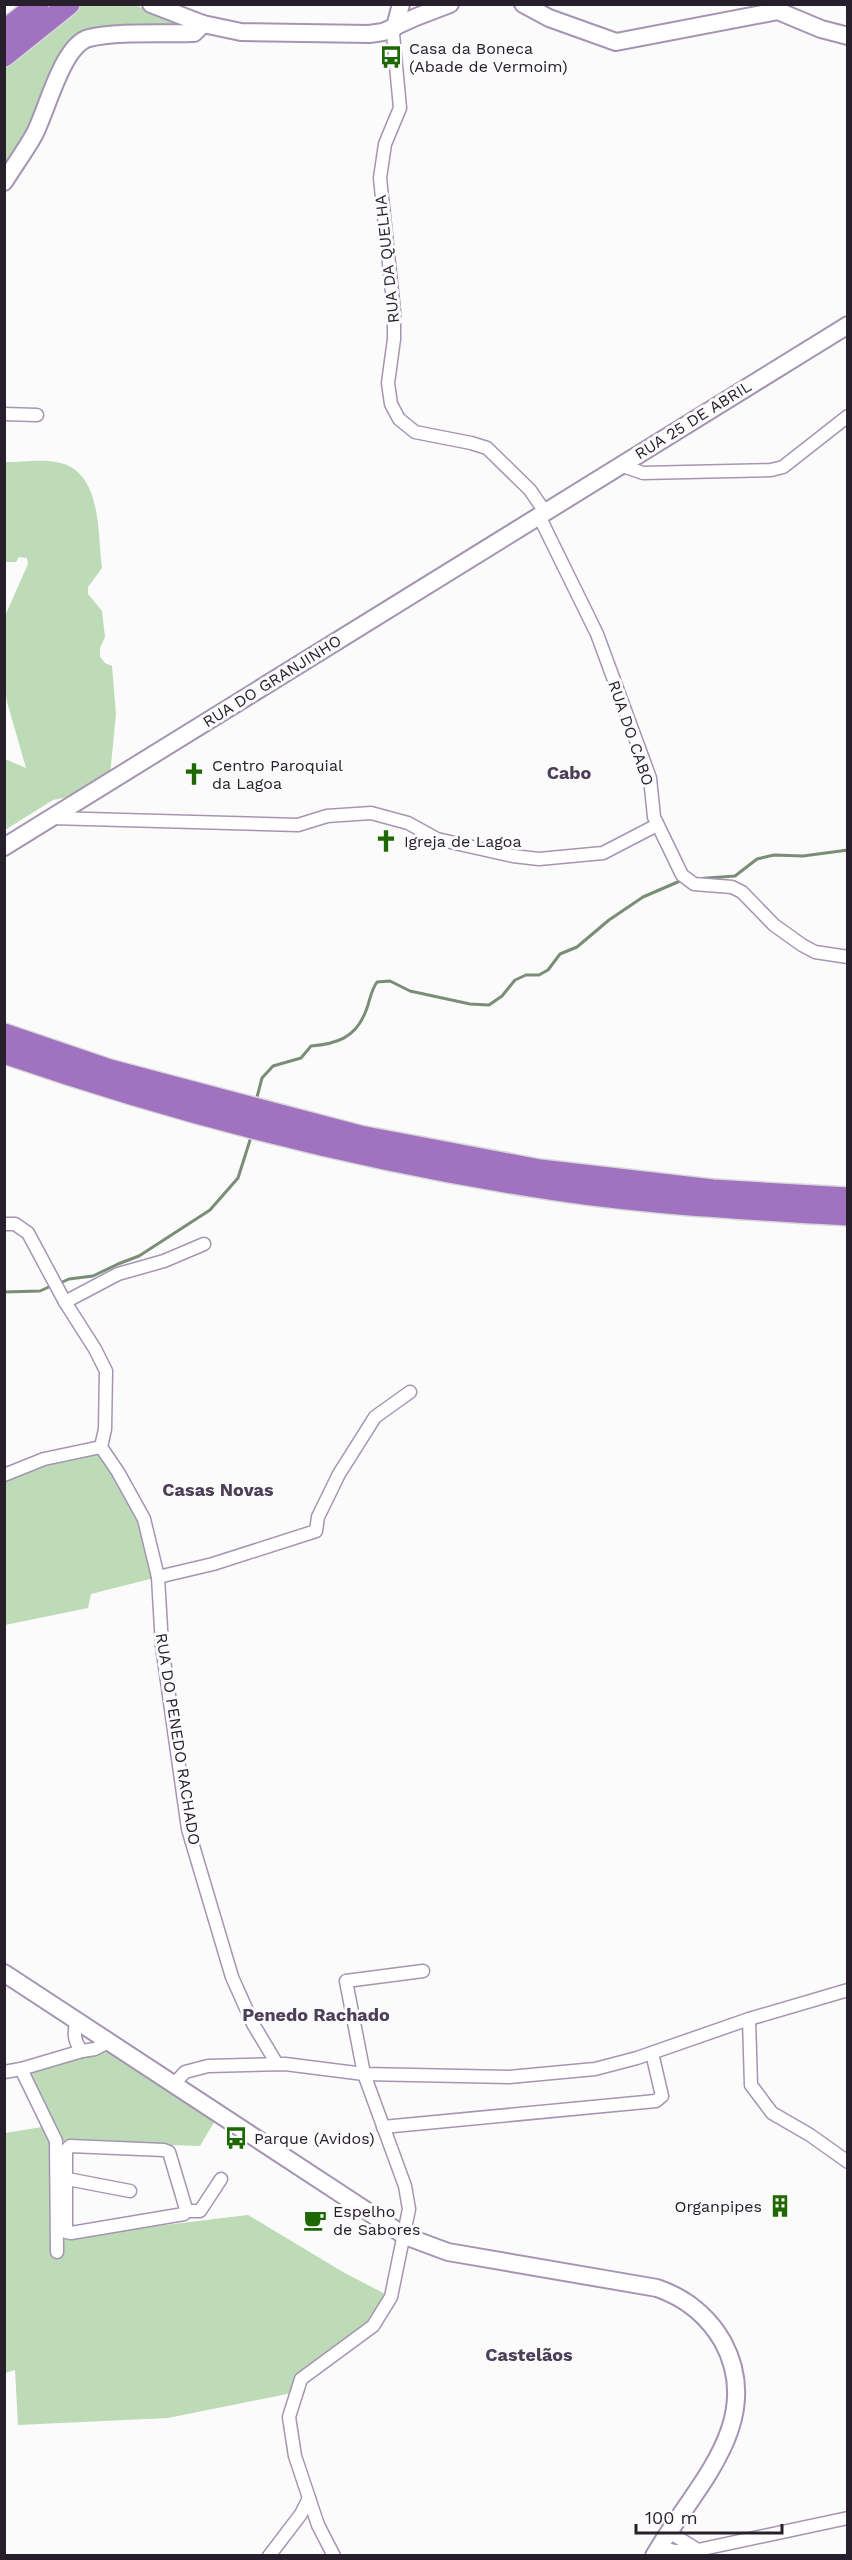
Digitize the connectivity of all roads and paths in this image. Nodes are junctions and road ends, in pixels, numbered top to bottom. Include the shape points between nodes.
1 (38, 4) edge
2 (69, 4) edge
3 (151, 4) edge
4 (401, 4) edge
5 (450, 4) edge
6 (523, 4) edge
7 (203, 24) junction
8 (395, 27) junction
9 (4, 32) edge
10 (848, 36) edge
11 (4, 56) edge
12 (4, 182) edge
13 (848, 325) edge
14 (4, 414) edge
15 (38, 415) dead end
16 (848, 416) edge
17 (620, 465) junction
18 (542, 514) junction
19 (52, 818) junction
20 (657, 825) junction
21 (4, 847) edge
22 (848, 957) edge
23 (4, 1034) edge
24 (4, 1053) edge
25 (107, 1079) junction
26 (359, 1145) junction
27 (848, 1198) edge
28 (848, 1215) edge
29 (4, 1224) edge
30 (204, 1244) dead end
31 (64, 1302) junction
32 (410, 1392) dead end
33 (101, 1447) junction
34 (4, 1474) edge
35 (158, 1577) junction
36 (423, 1971) dead end
37 (4, 1973) edge
38 (848, 1990) edge
39 (749, 2019) junction
40 (77, 2021) junction
41 (108, 2042) junction
42 (82, 2051) junction
43 (652, 2053) junction
44 (277, 2064) junction
45 (21, 2069) junction
46 (4, 2072) edge
47 (364, 2074) junction
48 (174, 2084) junction
49 (383, 2127) junction
50 (848, 2162) edge
51 (61, 2177) junction
52 (221, 2179) dead end
53 (130, 2191) dead end
54 (185, 2211) junction
55 (405, 2236) junction
56 (57, 2252) dead end
57 (309, 2498) junction
58 (848, 2518) edge
59 (669, 2532) junction
60 (698, 2550) junction
61 (657, 2551) edge
62 (269, 2556) edge
63 (334, 2556) edge

1 - 9 highway
2 - 11 highway
3 - 7 street
4 - 8 street
5 - 8 street
6 - 10 street via 549,18 616,42 778,11
7 - 8 street via 241,32 369,34
7 - 12 street via 194,33 103,36 78,43 65,63 34,135
8 - 18 street, RUA DA QUELHA via 400,108 385,144 380,178 394,311 388,383 392,404 399,419 415,432 488,448 516,475
13 - 17 street, RUA 25 DE ABRIL
14 - 15 street
16 - 17 street via 783,467 771,470 643,473
17 - 18 street, RUA 25 DE ABRIL
18 - 19 street, RUA DO GRANJINHO
18 - 20 street, RUA DO CABO via 597,634 650,778
19 - 20 street via 298,825 327,816 371,813 408,823 437,839 539,859 603,853
19 - 21 street, RUA DO GRANJINHO
20 - 22 street, RUA DO CABO via 687,881 732,887 802,945 815,952
23 - 25 highway
24 - 25 highway
25 - 26 highway
26 - 27 highway via 713,1190
26 - 28 highway via 537,1188 711,1207
29 - 31 street via 15,1224 28,1233
30 - 31 street via 118,1274
31 - 33 street via 106,1371
32 - 35 street via 375,1417 339,1474 318,1516 316,1531 221,1562
33 - 34 street via 44,1459
33 - 35 street, RUA DO PENEDO RACHADO via 144,1519
35 - 44 street, RUA DO PENEDO RACHADO via 162,1646 188,1829 232,1977
36 - 47 street via 346,1981
37 - 40 street
38 - 39 street
39 - 43 street
39 - 50 street via 751,2085 772,2113
40 - 41 street
40 - 42 street via 74,2032
41 - 42 street
41 - 48 street
42 - 45 street
43 - 47 street via 595,2069 509,2078
43 - 49 street via 662,2096 656,2101
44 - 47 street
44 - 48 street via 208,2066 185,2072
45 - 46 street
45 - 51 street via 56,2141
47 - 49 street
48 - 55 street
49 - 55 street via 405,2186 409,2209
51 - 53 street
51 - 54 street via 66,2232
51 - 54 street via 70,2146 164,2150 169,2152
51 - 56 street
52 - 54 street via 200,2211
55 - 57 street via 391,2296 373,2326 301,2379 289,2417 295,2456
55 - 59 street via 448,2252 657,2288 680,2298 708,2321 733,2367 734,2416 722,2450
57 - 62 street
57 - 63 street
58 - 60 street
59 - 60 street
59 - 61 street
60 - 61 street

